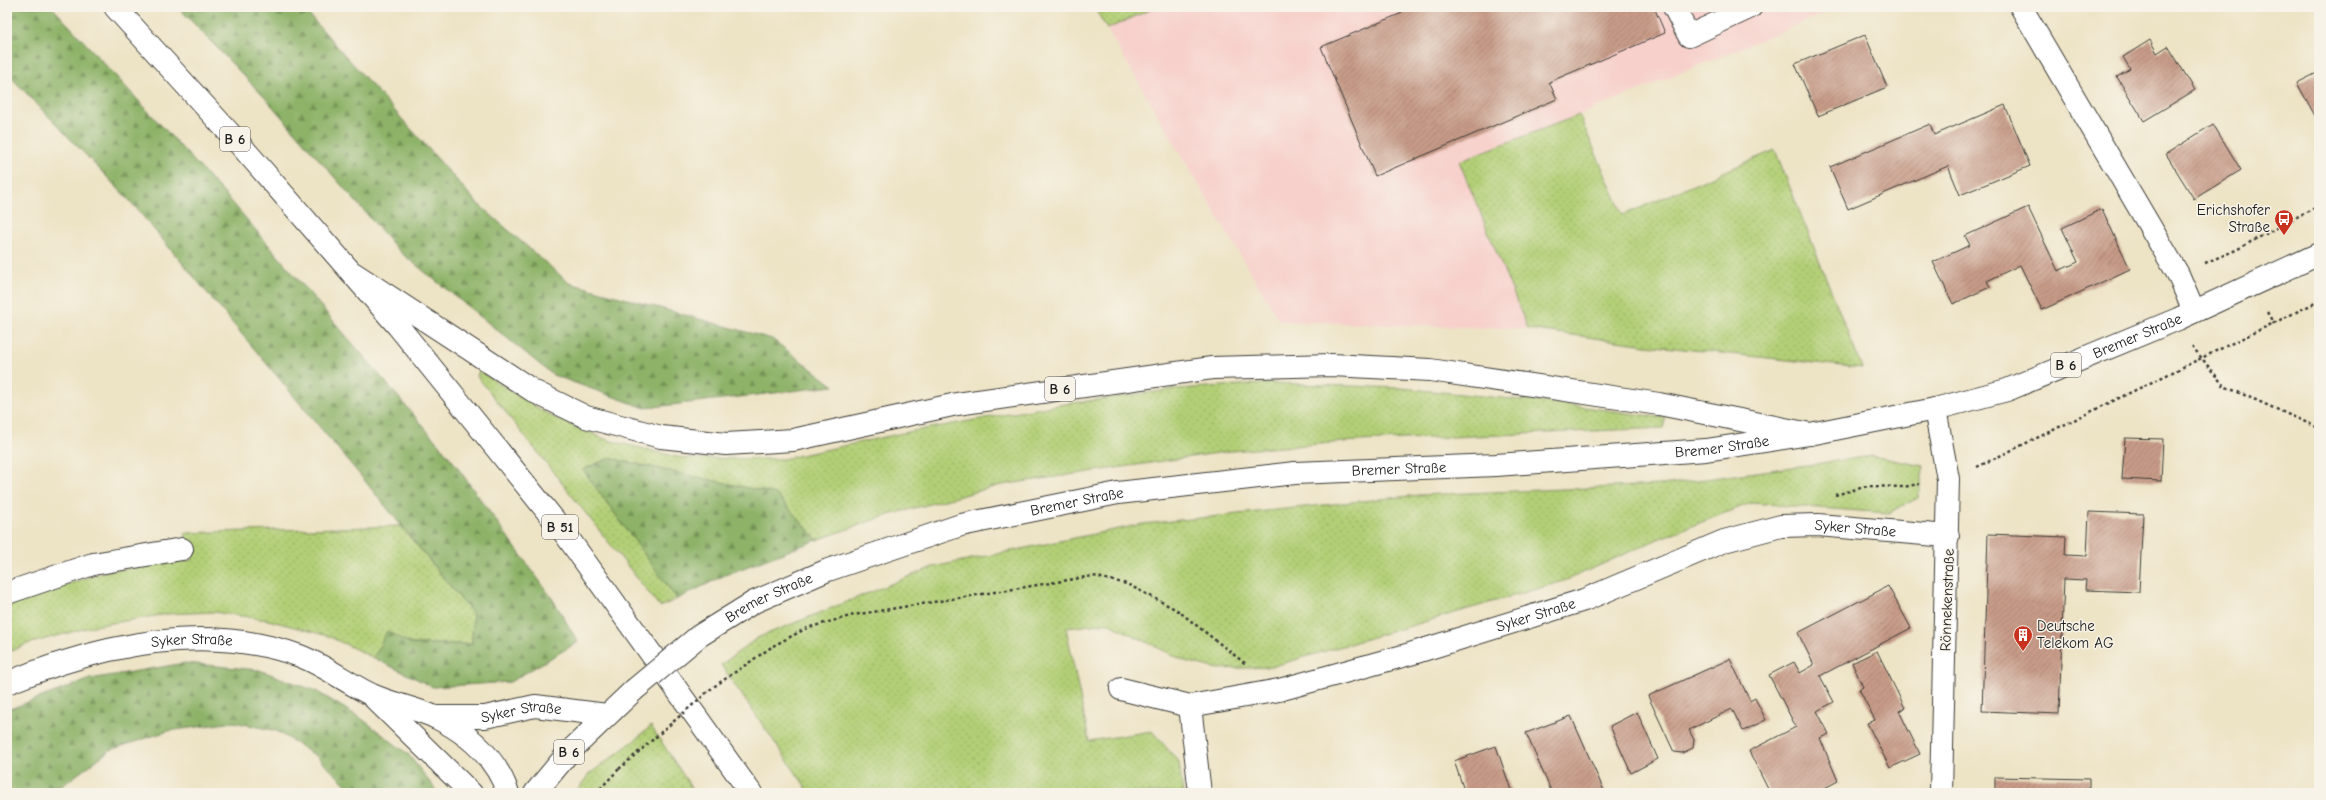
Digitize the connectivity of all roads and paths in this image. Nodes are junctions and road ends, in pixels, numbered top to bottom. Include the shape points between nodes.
1 (115, 7) edge
2 (1674, 7) edge
3 (1751, 7) edge
4 (2021, 7) edge
5 (2319, 205) edge
6 (2319, 254) edge
7 (353, 273) junction
8 (2178, 274) junction
9 (2319, 301) edge
10 (2186, 315) junction
11 (2202, 358) junction
12 (1935, 409) junction
13 (2319, 428) edge
14 (1810, 434) junction
15 (1948, 479) junction
16 (1834, 495) dead end
17 (1948, 536) junction
18 (182, 549) dead end
19 (7, 593) edge
20 (7, 683) edge
21 (1121, 689) dead end
22 (1279, 690) junction
23 (372, 695) junction
24 (1190, 706) junction
25 (613, 709) junction
26 (435, 717) junction
27 (471, 793) edge
28 (508, 793) edge
29 (535, 793) edge
30 (596, 793) edge
31 (750, 793) edge
32 (1200, 793) edge
33 (1941, 793) edge

1 - 7 main road, B 6
2 - 3 main road via 1689,36
4 - 8 main road
5 - 8 path via 2236,250
6 - 10 main road, Bremer Straße / B 6
7 - 14 main road, B 6 via 535,392 586,417 661,437 726,444 792,440 957,404 1188,371 1332,365 1430,370 1659,404
7 - 31 main road, B 51 via 563,532
8 - 10 main road
9 - 11 path
10 - 11 path via 2189,341
10 - 12 main road, Bremer Straße / B 6 via 2007,390
11 - 13 path via 2224,386
11 - 15 path
12 - 14 main road, Bremer Straße / B 6
12 - 15 main road, Rönnekenstraße
14 - 25 main road, Bremer Straße / B 6, bridge via 1706,450 1496,465 1295,472 1118,493 961,525 828,570 754,602 699,636
15 - 16 path via 1903,486 1868,486
15 - 17 main road, Rönnekenstraße
17 - 22 main road, Syker Straße via 1818,525 1781,526 1724,541 1584,600 1410,654
17 - 33 main road, Rönnekenstraße
18 - 19 main road via 93,564
20 - 23 main road, Syker Straße via 63,661 116,648 202,638 277,648 338,674
21 - 24 main road, Syker Straße
22 - 24 main road, Syker Straße
22 - 30 path, bridge via 1176,610 1127,584 1093,576 854,615 807,628 773,646 712,688 619,769
23 - 26 main road, Syker Straße
23 - 27 main road, Syker Straße
24 - 32 main road
25 - 26 main road, Syker Straße via 535,706 485,717
25 - 29 main road, Bremer Straße / B 6 via 569,752
26 - 28 main road, Syker Straße via 487,754 498,769

